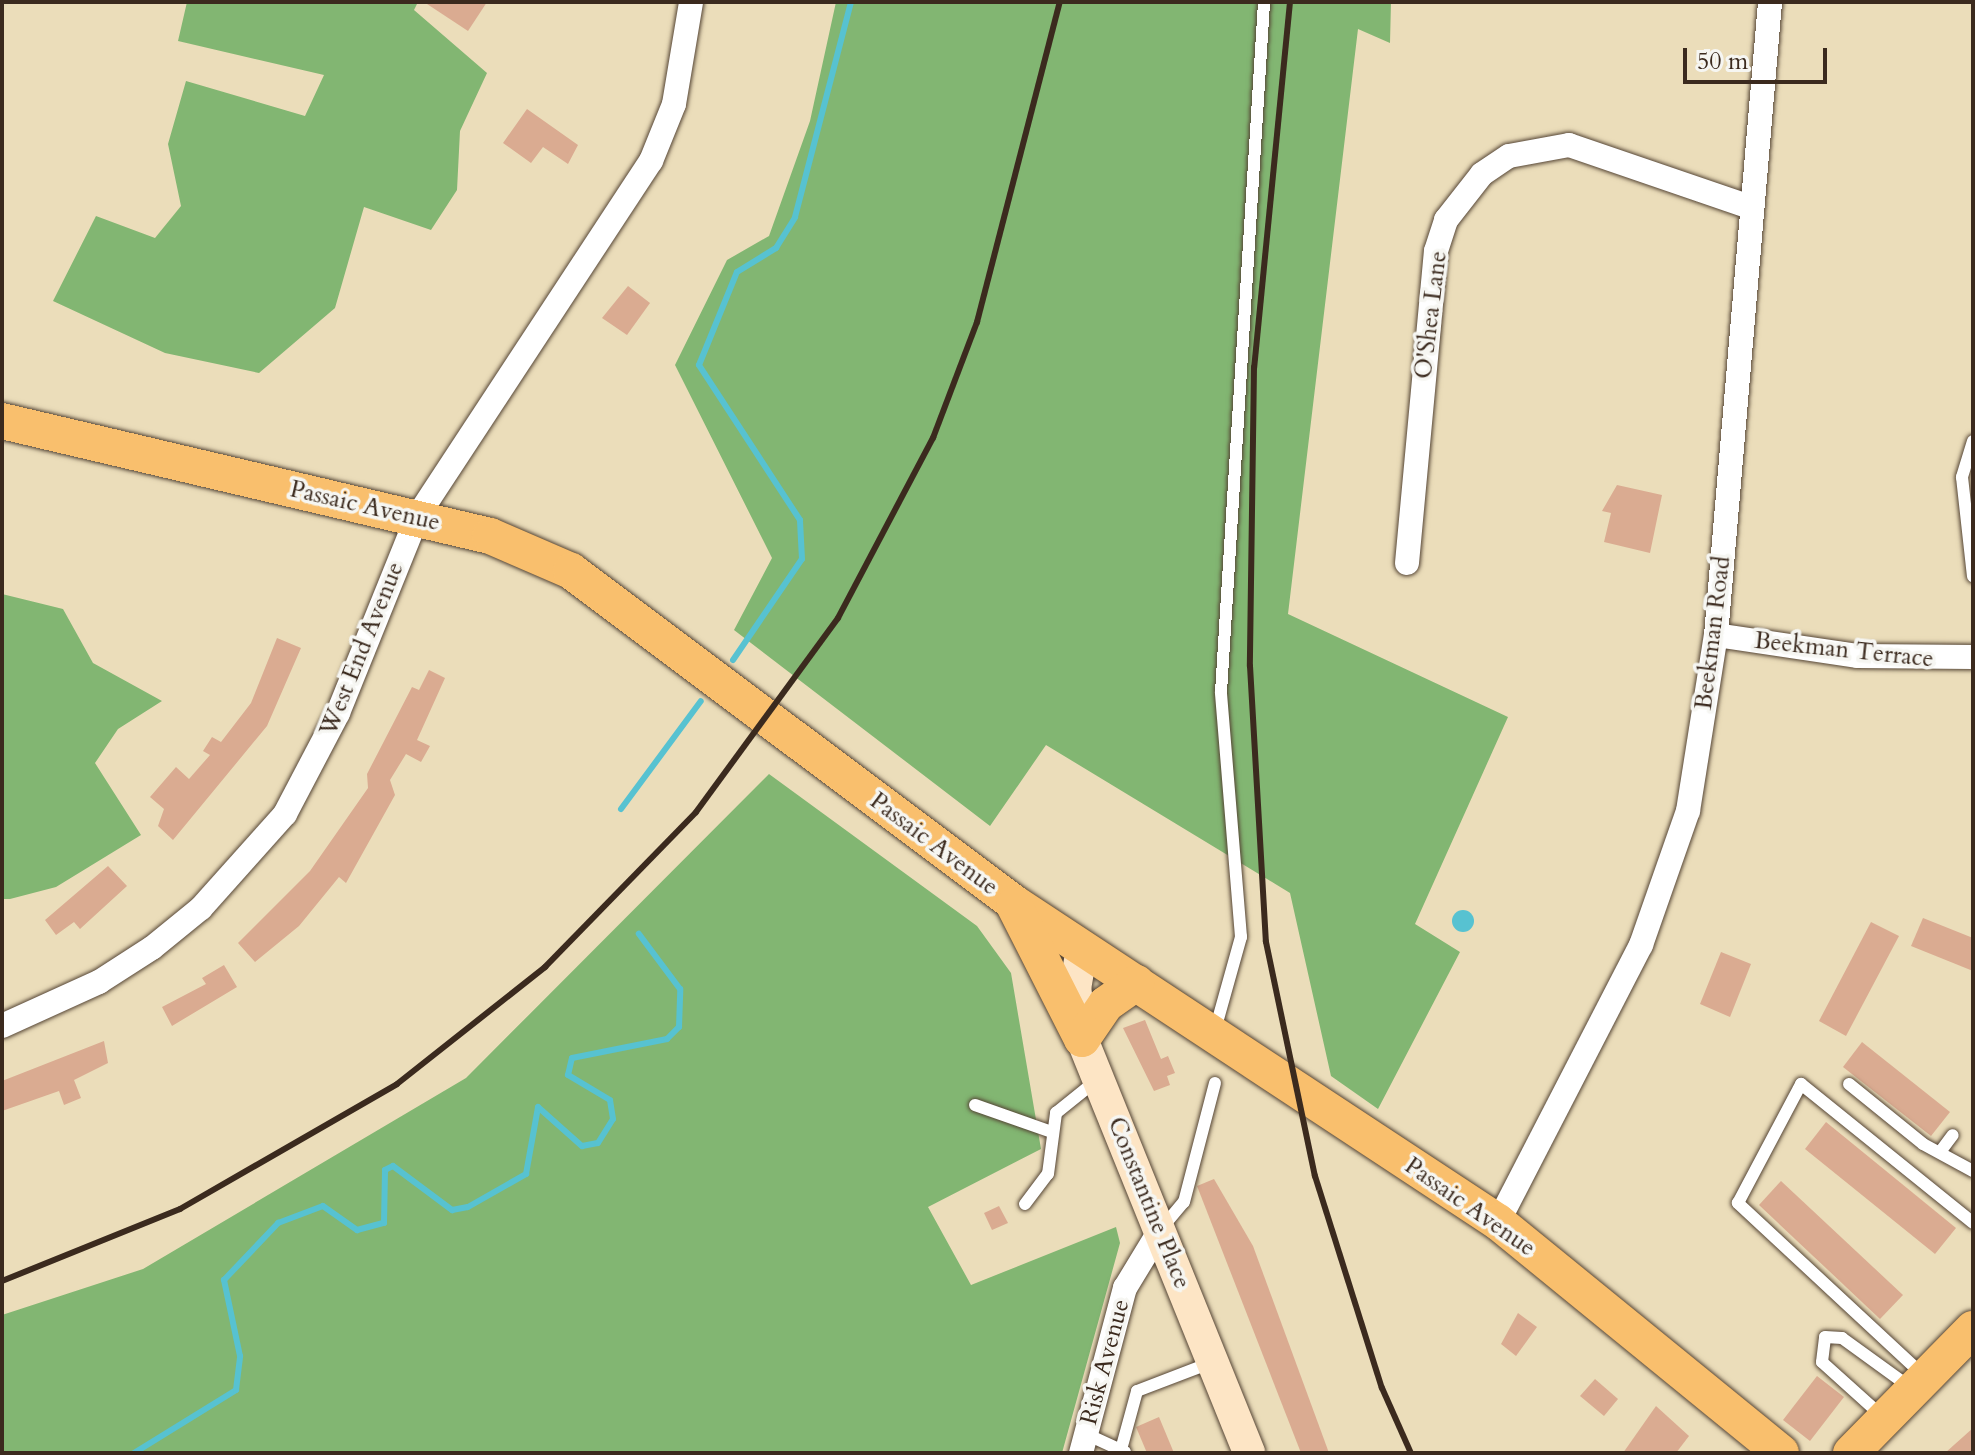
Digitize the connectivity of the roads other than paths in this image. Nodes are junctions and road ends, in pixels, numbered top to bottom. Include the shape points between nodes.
1 (691, 2) edge
2 (1264, 2) edge
3 (1770, 2) edge
4 (1750, 207) junction
5 (2, 421) edge
6 (1973, 441) edge
7 (417, 517) junction
8 (1407, 563) dead end
9 (1973, 576) edge
10 (1716, 635) junction
11 (1973, 657) edge
12 (1014, 903) junction
13 (1082, 949) junction
14 (1136, 983) junction
15 (2, 1026) edge
16 (1213, 1037) junction
17 (1082, 1039) junction
18 (1100, 1079) junction
19 (1215, 1083) dead end
20 (1849, 1084) dead end
21 (975, 1105) dead end
22 (1049, 1131) junction
23 (1953, 1135) dead end
24 (1940, 1152) junction
25 (1973, 1171) edge
26 (1025, 1204) dead end
27 (1498, 1222) junction
28 (1973, 1223) edge
29 (1159, 1232) junction
30 (1973, 1329) edge
31 (1213, 1362) junction
32 (1917, 1382) junction
33 (1883, 1417) junction
34 (1084, 1444) edge
35 (1123, 1449) edge
36 (1249, 1453) edge
37 (1781, 1453) edge
38 (1851, 1453) edge

1 - 7 street, West End Avenue via 674,104 651,161
2 - 16 lane via 1221,692 1241,937
3 - 4 street, Beekman Road
4 - 8 street, O'Shea Lane via 1569,145 1509,156 1482,174 1446,220 1436,251
4 - 10 street, Beekman Road
5 - 7 main road, Passaic Avenue
6 - 9 lane via 1962,477
7 - 12 main road, Passaic Avenue via 531,552 614,599
7 - 15 street, West End Avenue via 312,767 245,863 152,948 99,982
10 - 11 street, Beekman Terrace via 1911,660
10 - 27 street, Beekman Road via 1688,811 1668,877 1596,1040
12 - 13 main road, Passaic Avenue
12 - 17 main road
13 - 14 main road, Passaic Avenue
13 - 17 street, Constantine Place via 1075,987
14 - 16 main road, Passaic Avenue
14 - 17 main road via 1106,1004
16 - 27 main road, Passaic Avenue
17 - 18 street, Constantine Place
18 - 22 lane via 1067,1098
18 - 29 street, Constantine Place
19 - 29 lane via 1184,1202
20 - 24 lane
21 - 22 lane
22 - 26 lane via 1048,1174
23 - 24 lane
24 - 25 lane
27 - 37 main road, Passaic Avenue
28 - 32 lane via 1801,1084 1738,1203
29 - 31 street, Constantine Place
29 - 34 street, Risk Avenue via 1125,1288
30 - 32 main road
31 - 35 lane via 1137,1391
31 - 36 street, Constantine Place
32 - 33 main road
32 - 33 lane via 1842,1338 1825,1337 1822,1362
33 - 38 main road
34 - 35 lane

